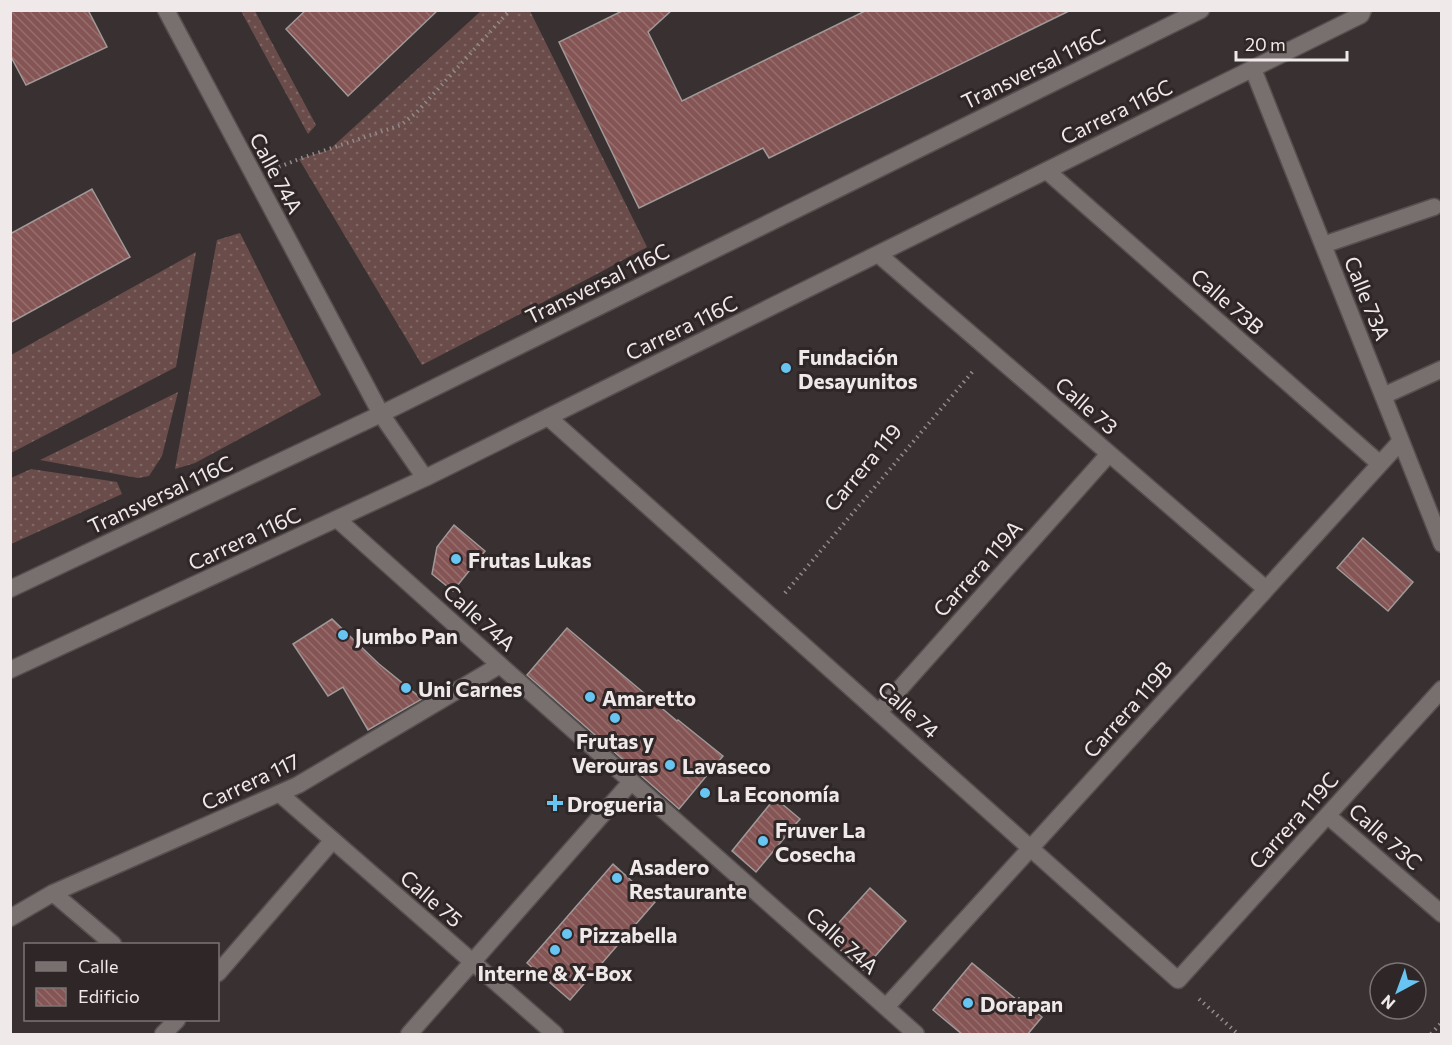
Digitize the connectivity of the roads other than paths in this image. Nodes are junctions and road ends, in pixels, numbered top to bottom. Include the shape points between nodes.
1 (166, 10) edge
2 (1201, 10) edge
3 (1364, 10) edge
4 (1253, 69) junction
5 (1047, 171) junction
6 (1434, 207) dead end
7 (1323, 245) junction
8 (878, 254) junction
9 (1442, 369) edge
10 (1383, 396) junction
11 (381, 414) junction
12 (548, 417) junction
13 (1401, 441) junction
14 (1109, 454) junction
15 (1380, 464) junction
16 (425, 478) junction
17 (337, 519) junction
18 (1438, 523) edge
19 (1442, 544) edge
20 (10, 589) edge
21 (1266, 589) junction
22 (500, 665) junction
23 (10, 670) edge
24 (1442, 689) edge
25 (879, 712) junction
26 (631, 782) junction
27 (280, 794) junction
28 (1328, 816) junction
29 (333, 840) junction
30 (1030, 848) junction
31 (54, 893) junction
32 (1442, 914) edge
33 (10, 918) edge
34 (111, 943) edge
35 (472, 963) junction
36 (219, 972) edge
37 (1178, 980) joint
38 (886, 1007) junction
39 (176, 1021) edge
40 (163, 1035) edge
41 (409, 1035) edge
42 (555, 1035) edge
43 (916, 1035) edge

1 - 11 street, Calle 74A
2 - 11 street, Transversal 116C
3 - 4 street, Carrera 116C via 1361,15
4 - 5 street, Carrera 116C
4 - 7 street, Calle 73A
5 - 8 street, Carrera 116C
5 - 15 street, Calle 73B
6 - 7 street
7 - 10 street, Calle 73A
8 - 12 street, Carrera 116C
8 - 14 street, Calle 73
9 - 10 street
10 - 13 street, Calle 73A
11 - 16 street, Calle 74A
11 - 20 street, Transversal 116C
12 - 16 street, Carrera 116C
12 - 25 street, Calle 74
13 - 15 street, Carrera 119B
13 - 18 street, Calle 73A
14 - 21 street, Calle 73
14 - 25 street, Carrera 119A
15 - 21 street, Carrera 119B
16 - 17 street, Carrera 116C
17 - 22 street, Calle 74A
17 - 23 street, Carrera 116C
18 - 19 street, Calle 73A
21 - 30 street, Carrera 119B
22 - 26 street, Calle 74A
22 - 27 street, Carrera 117
24 - 28 street, Carrera 119C
25 - 30 street, Calle 74
26 - 35 street
26 - 38 street, Calle 74A
27 - 29 street, Calle 75
27 - 31 street, Carrera 117
28 - 32 street, Calle 73C
28 - 37 street, Carrera 119C
29 - 35 street, Calle 75
29 - 36 street
30 - 37 street, Calle 74
30 - 38 street, Carrera 119B
31 - 33 street, Carrera 117
31 - 34 street
35 - 41 street
35 - 42 street, Calle 75
38 - 43 street, Calle 74A
39 - 40 street

